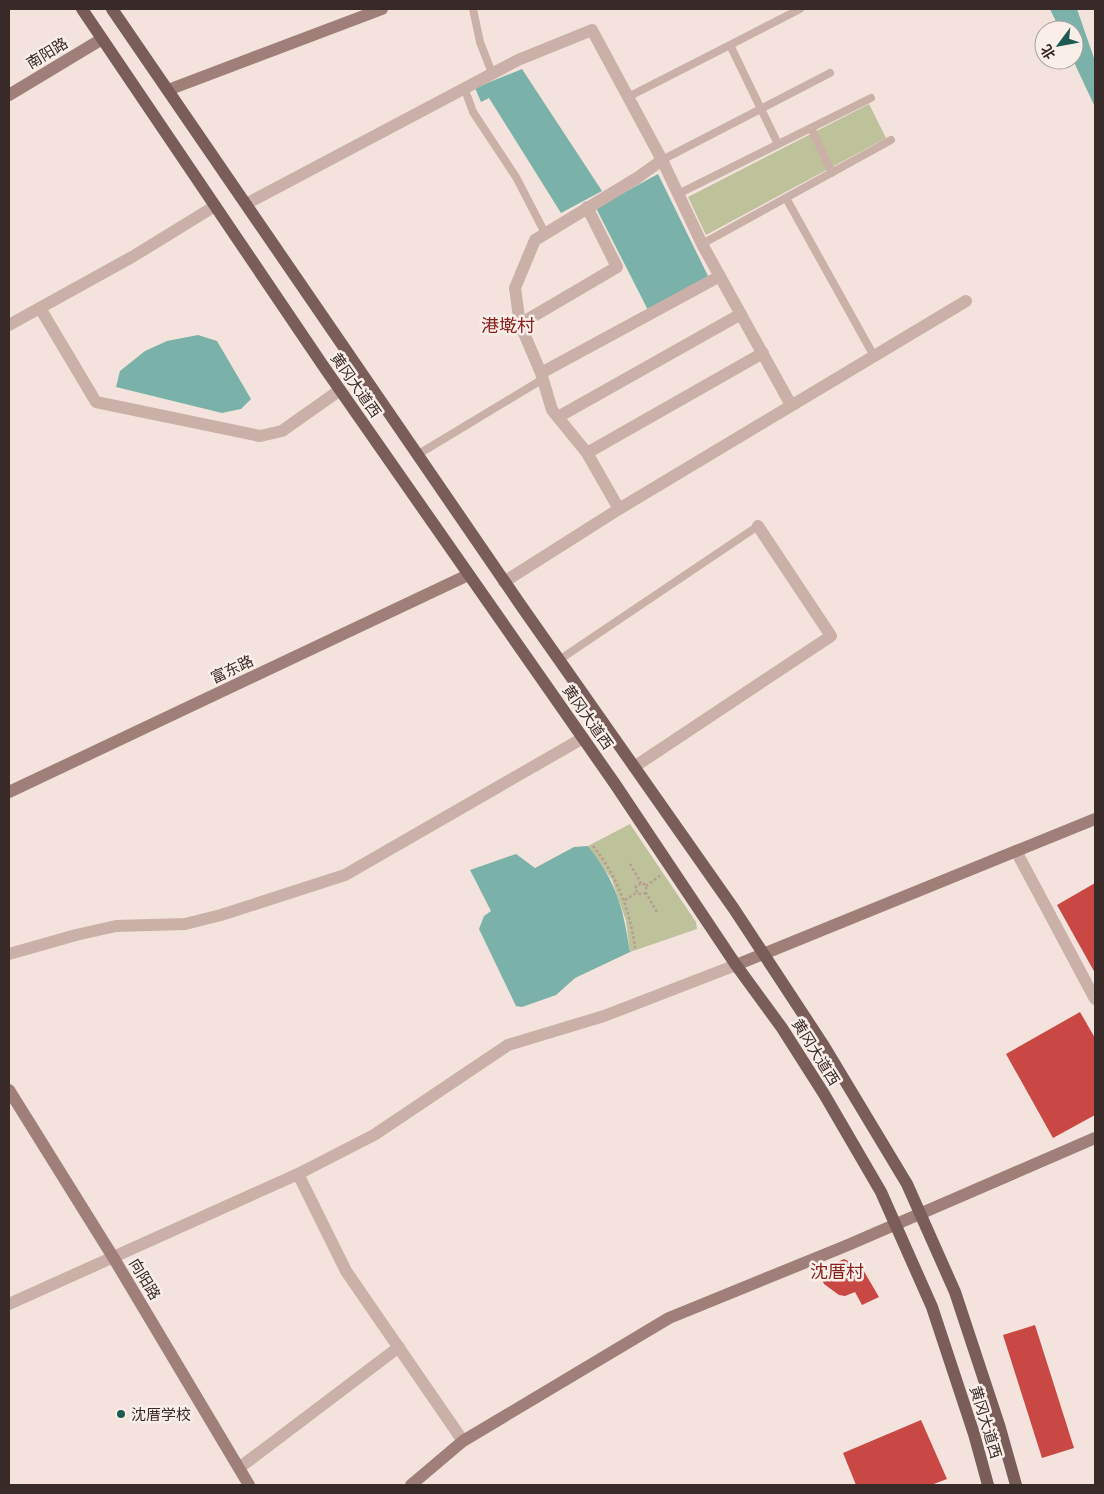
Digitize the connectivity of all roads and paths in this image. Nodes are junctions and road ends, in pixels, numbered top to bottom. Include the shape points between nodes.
1 (82, 9) edge
2 (112, 9) edge
3 (382, 9) edge
4 (474, 9) edge
5 (800, 9) edge
6 (102, 39) junction
7 (730, 45) junction
8 (492, 73) junction
9 (830, 73) dead end
10 (464, 87) junction
11 (168, 90) junction
12 (9, 95) edge
13 (628, 96) junction
14 (872, 98) dead end
15 (811, 128) junction
16 (891, 140) dead end
17 (778, 144) junction
18 (662, 160) junction
19 (832, 173) junction
20 (678, 194) junction
21 (786, 198) junction
22 (246, 204) junction
23 (215, 206) junction
24 (587, 207) junction
25 (546, 233) junction
26 (702, 244) junction
27 (720, 276) junction
28 (966, 301) dead end
29 (40, 308) junction
30 (741, 314) junction
31 (520, 324) junction
32 (9, 325) edge
33 (763, 353) junction
34 (874, 356) junction
35 (542, 376) junction
36 (340, 390) junction
37 (791, 405) junction
38 (558, 417) junction
39 (587, 452) junction
40 (417, 455) junction
41 (619, 509) junction
42 (758, 526) joint
43 (468, 575) junction
44 (504, 582) junction
45 (559, 660) junction
46 (583, 738) junction
47 (634, 767) junction
48 (9, 792) edge
49 (1095, 819) edge
50 (593, 846) dead end
51 (1016, 851) junction
52 (630, 864) dead end
53 (663, 874) dead end
54 (641, 883) junction
55 (646, 886) junction
56 (636, 892) junction
57 (646, 893) junction
58 (625, 900) junction
59 (656, 912) dead end
60 (635, 948) dead end
61 (9, 954) edge
62 (764, 954) junction
63 (736, 965) junction
64 (1095, 999) edge
65 (9, 1090) edge
66 (1095, 1138) edge
67 (298, 1174) junction
68 (920, 1213) junction
69 (895, 1224) junction
70 (113, 1257) junction
71 (9, 1304) edge
72 (399, 1347) junction
73 (463, 1441) junction
74 (239, 1468) junction
75 (250, 1485) edge
76 (411, 1485) edge
77 (988, 1485) edge
78 (1016, 1485) edge

1 - 6 main road, 黄冈大道西
2 - 11 main road, 黄冈大道西
3 - 11 street
4 - 8 lane via 480,42
5 - 7 lane
6 - 12 street, 南阳路
6 - 23 main road, 黄冈大道西
7 - 13 lane
7 - 17 lane
8 - 10 street
8 - 13 street via 592,30
9 - 18 lane
10 - 22 street
10 - 25 lane via 473,112 516,177
11 - 22 main road, 黄冈大道西
13 - 18 street
14 - 15 lane
15 - 17 lane
15 - 19 lane
16 - 19 lane
17 - 20 lane
18 - 20 street
18 - 24 street
19 - 21 lane
20 - 26 street
21 - 26 lane
21 - 34 lane
22 - 40 main road, 黄冈大道西
23 - 29 street
23 - 36 main road, 黄冈大道西
24 - 25 street
24 - 31 street via 617,267
25 - 31 street via 534,240 519,274 516,288
26 - 27 street
27 - 30 street
27 - 35 street
28 - 34 street
29 - 32 street
29 - 36 street via 96,402 260,436 282,431
30 - 33 street
30 - 38 street
31 - 35 street
33 - 37 street
33 - 39 street
34 - 37 street
35 - 38 street via 552,410
35 - 40 lane
36 - 43 main road, 黄冈大道西
37 - 41 street
38 - 39 street
39 - 41 street
40 - 44 main road, 黄冈大道西
41 - 44 street
42 - 45 lane
42 - 47 street via 831,636
43 - 46 main road, 黄冈大道西
43 - 48 street, 富东路
44 - 45 main road, 黄冈大道西
45 - 47 main road, 黄冈大道西
46 - 61 street via 345,875 203,920 185,924 116,926
46 - 63 main road, 黄冈大道西
47 - 62 main road, 黄冈大道西
49 - 51 street
50 - 58 path via 606,863
51 - 62 street
51 - 64 street
52 - 54 path
53 - 55 path
54 - 55 path
54 - 56 path via 636,886
55 - 57 path
56 - 57 path
56 - 58 path
57 - 59 path
58 - 60 path
62 - 63 street
62 - 68 main road, 黄冈大道西 via 824,1046 907,1184
63 - 67 street via 604,1016 508,1045 374,1135
63 - 69 main road, 黄冈大道西 via 824,1094 881,1192
65 - 70 street, 向阳路
66 - 68 street
67 - 70 street
67 - 72 street via 346,1271
68 - 69 street
68 - 78 main road, 黄冈大道西 via 955,1292
69 - 73 street via 669,1318
69 - 77 main road, 黄冈大道西 via 932,1307
70 - 71 street
70 - 74 street, 向阳路
72 - 73 street
72 - 74 street
73 - 76 street
74 - 75 street, 向阳路

